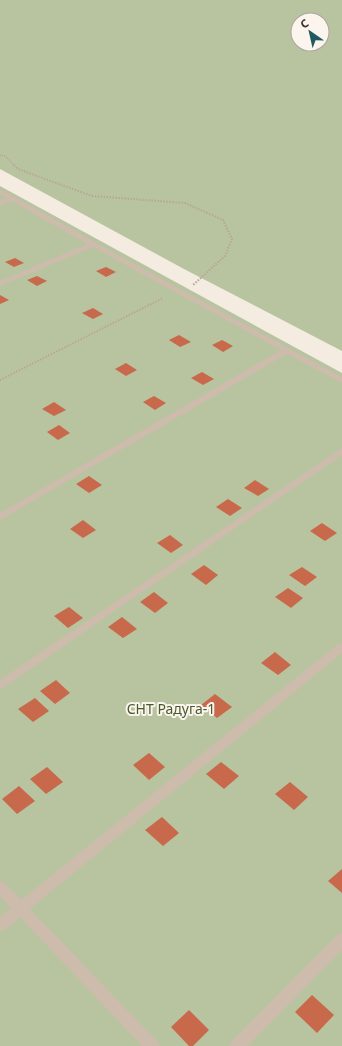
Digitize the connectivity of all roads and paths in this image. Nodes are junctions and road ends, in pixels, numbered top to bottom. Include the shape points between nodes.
1 (0, 191) edge
2 (13, 198) junction
3 (0, 204) edge
4 (93, 244) junction
5 (0, 284) edge
6 (287, 350) junction
7 (342, 380) edge
8 (342, 451) edge
9 (0, 517) edge
10 (342, 647) edge
11 (0, 686) edge
12 (0, 887) edge
13 (21, 908) junction
14 (0, 925) edge
15 (342, 940) edge
16 (152, 1046) edge
17 (237, 1046) edge

1 - 2 lane
2 - 3 lane
2 - 4 lane
4 - 5 lane
4 - 6 lane
6 - 7 lane
6 - 9 lane
8 - 11 lane
10 - 13 lane
12 - 13 lane
13 - 14 lane
13 - 16 lane
15 - 17 lane

